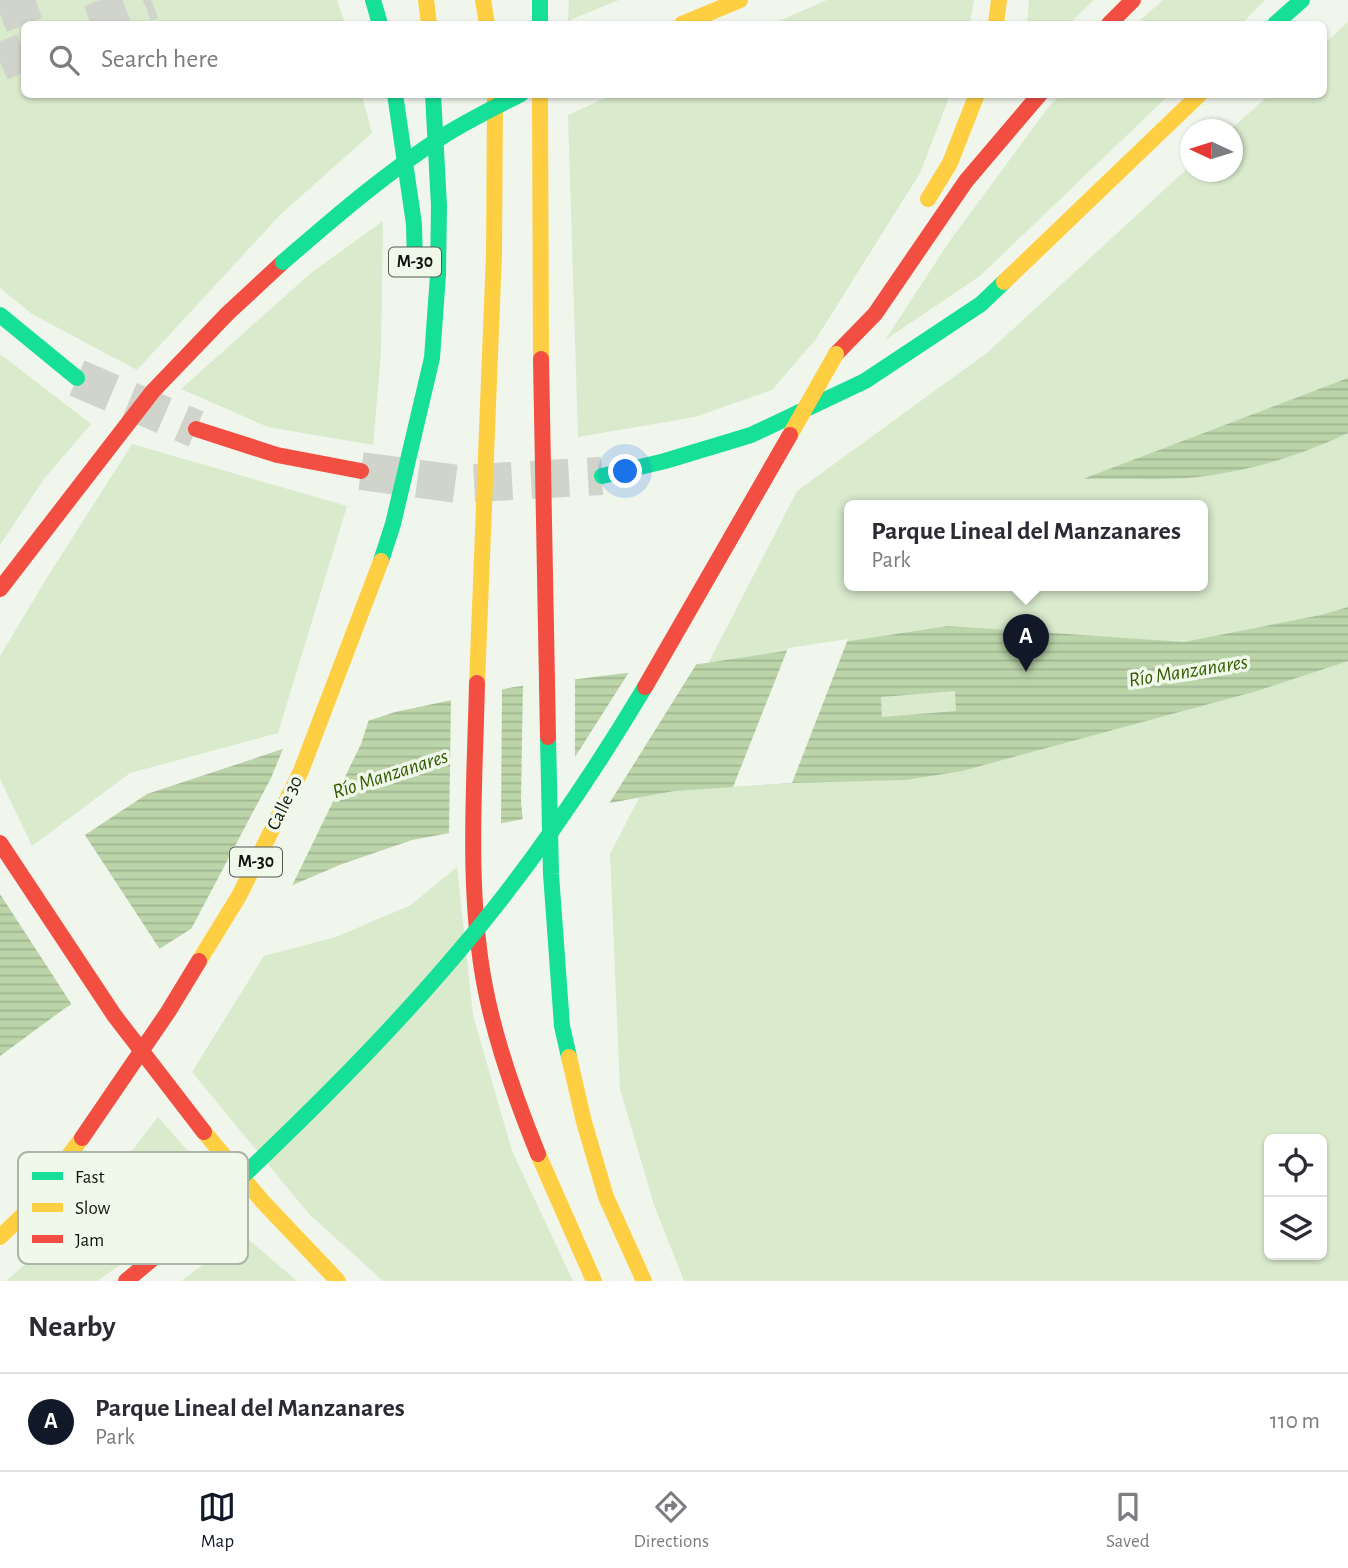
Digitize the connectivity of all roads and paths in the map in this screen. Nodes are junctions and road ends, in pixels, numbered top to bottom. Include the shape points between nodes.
1 (373, 0) edge
2 (426, 0) edge
3 (483, 0) edge
4 (540, 0) edge
5 (999, 0) edge
6 (1133, 0) edge
7 (1302, 0) edge
8 (738, 1) edge
9 (379, 21) edge
10 (429, 21) edge
11 (486, 21) edge
12 (540, 21) edge
13 (689, 21) edge
14 (996, 21) edge
15 (1111, 21) edge
16 (1278, 21) edge
17 (396, 98) edge
18 (433, 98) edge
19 (495, 98) edge
20 (513, 98) edge
21 (540, 98) edge
22 (975, 98) edge
23 (1037, 98) edge
24 (1196, 98) edge
25 (920, 211) dead end
26 (416, 278) dead end
27 (869, 294) dead end
28 (0, 315) edge
29 (417, 347) dead end
30 (836, 354) junction
31 (77, 378) tunnel mouth
32 (196, 429) tunnel mouth
33 (415, 430) junction
34 (361, 471) tunnel mouth
35 (602, 476) tunnel mouth
36 (0, 589) edge
37 (1, 845) edge
38 (71, 1152) edge
39 (221, 1152) edge
40 (248, 1172) edge
41 (248, 1185) edge
42 (18, 1220) edge
43 (0, 1237) edge
44 (147, 1264) edge
45 (127, 1281) edge
46 (338, 1281) edge
47 (594, 1281) edge
48 (644, 1281) edge

1 - 9 highway
2 - 10 highway
3 - 11 highway
4 - 12 highway
5 - 14 highway
6 - 15 highway
7 - 16 highway
8 - 13 highway
17 - 26 highway, M-30 via 414,224
18 - 33 highway via 438,275 432,358
19 - 47 highway via 496,190 477,614 478,934 505,1068 548,1182
20 - 36 highway, bridge via 468,121 361,196 219,322 153,391
21 - 48 highway via 551,874 562,1026 606,1197
22 - 25 highway via 950,163
23 - 30 highway via 966,181 875,314
24 - 35 highway via 981,304 865,382 751,435
27 - 30 highway
28 - 31 highway
29 - 33 highway, M-30
30 - 40 highway, bridge via 665,653 593,772 528,864 372,1048
32 - 34 highway via 277,455
33 - 38 highway, Calle 30 / M-30, bridge via 381,561 301,771 239,896 168,1012
37 - 39 highway via 114,1015
41 - 46 highway
42 - 43 highway, Calle 30 / M-30, bridge
44 - 45 highway, bridge

